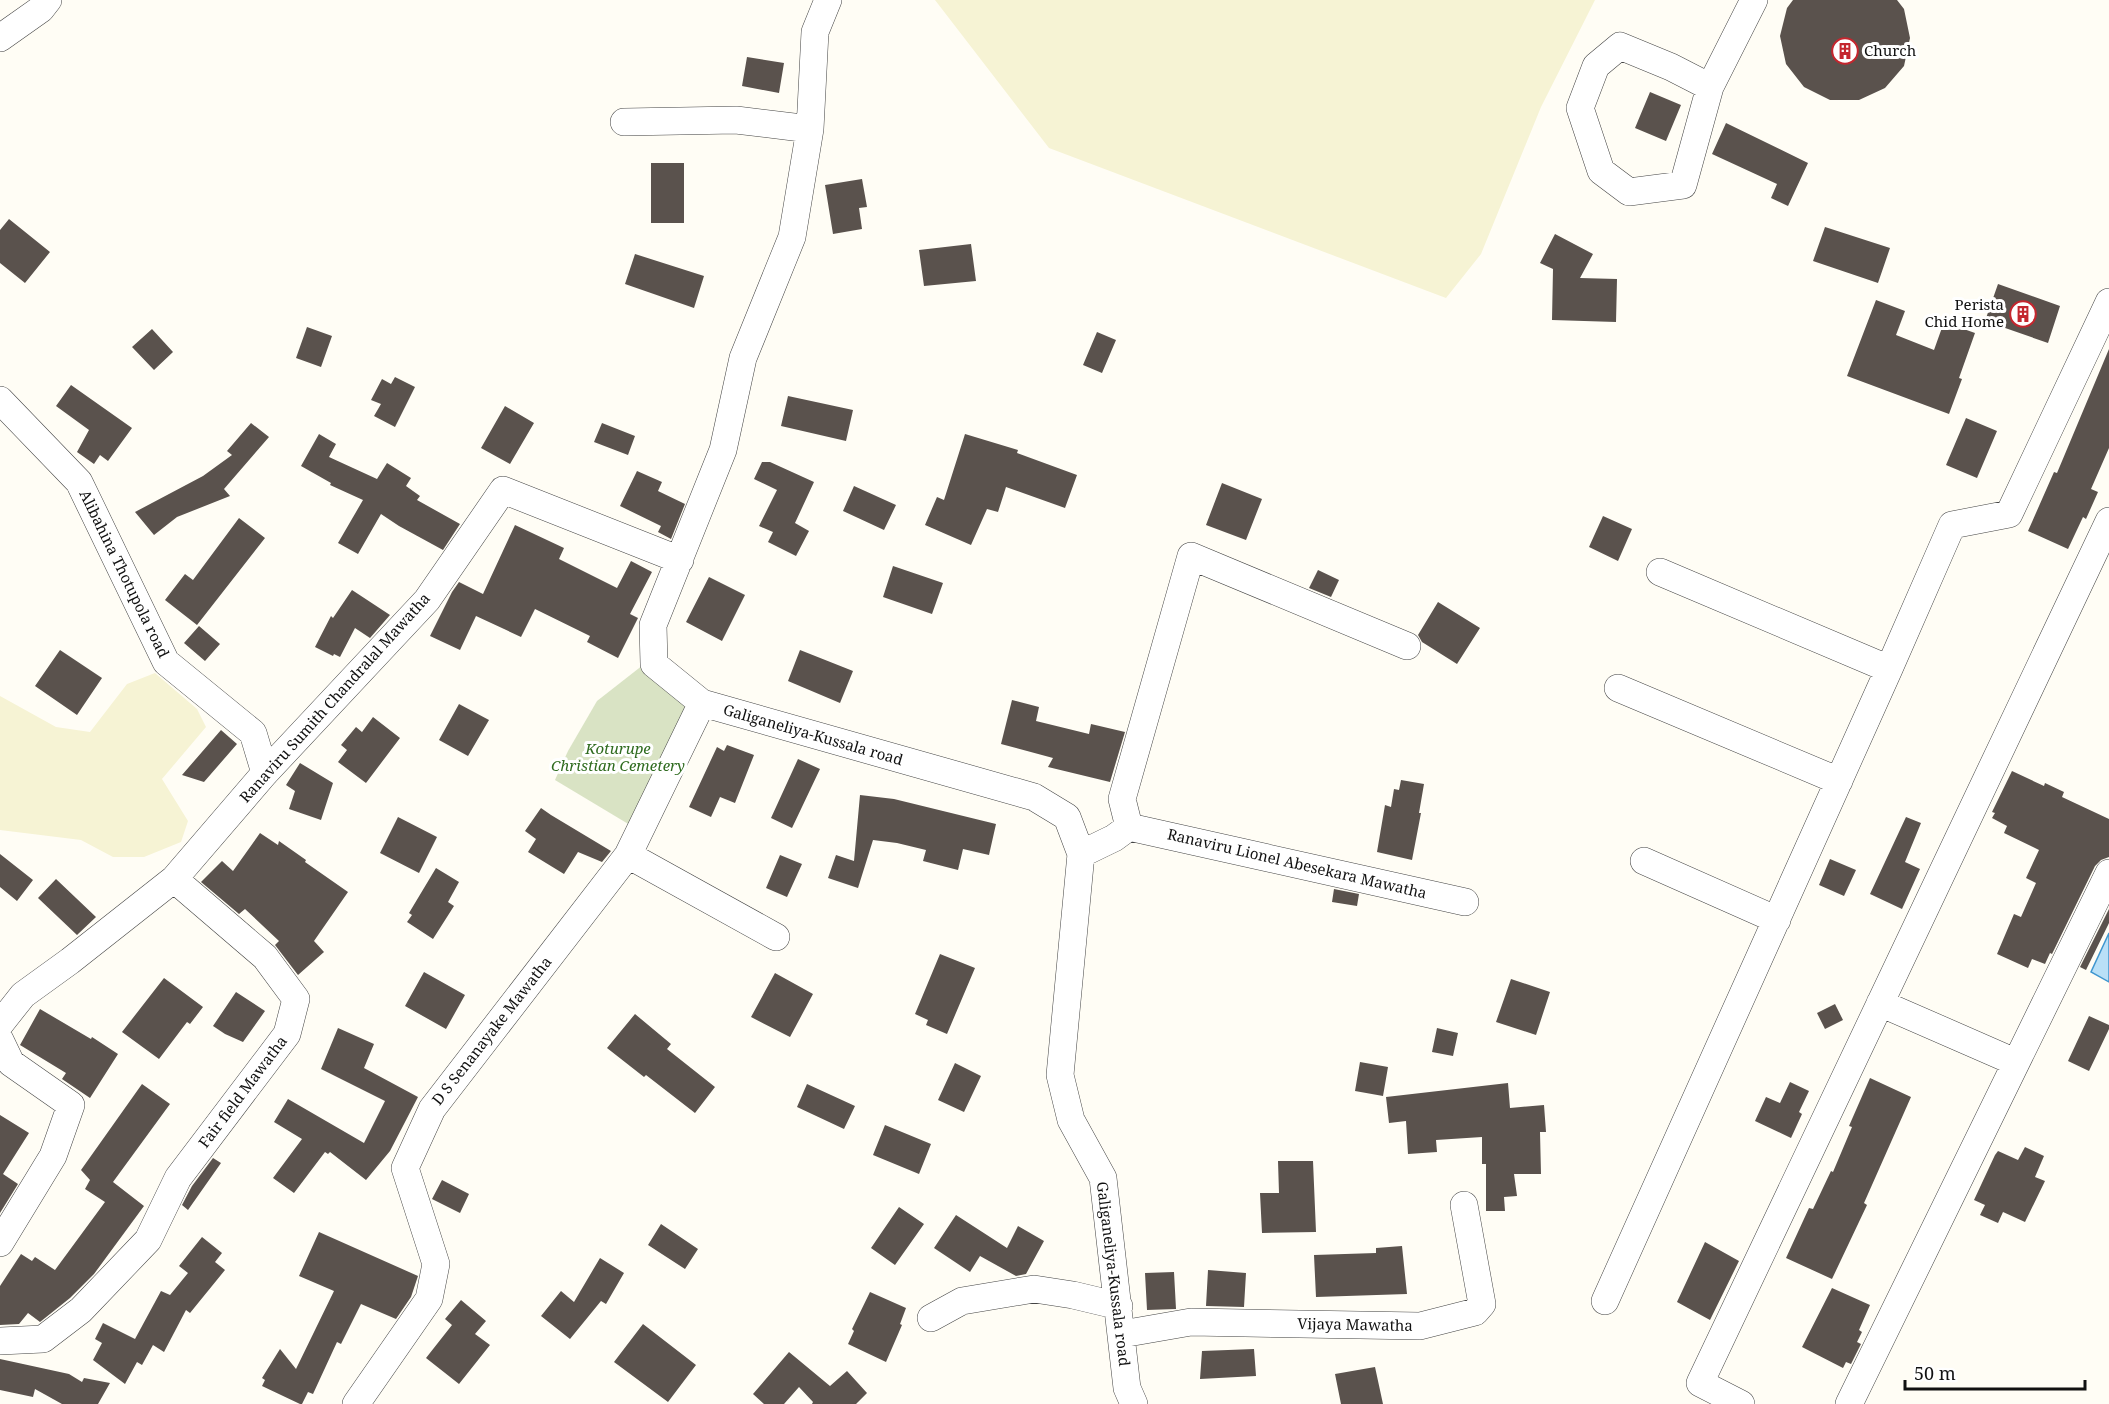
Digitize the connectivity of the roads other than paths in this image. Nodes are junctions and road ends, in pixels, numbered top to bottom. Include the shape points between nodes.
1 (48, 0) edge
2 (828, 0) edge
3 (1754, 0) edge
4 (0, 38) edge
5 (1710, 87) junction
6 (624, 122) dead end
7 (810, 129) junction
8 (2109, 302) edge
9 (0, 400) edge
10 (2109, 521) edge
11 (681, 560) junction
12 (2099, 566) edge
13 (1660, 572) dead end
14 (1407, 646) dead end
15 (1889, 669) junction
16 (1618, 688) dead end
17 (702, 703) junction
18 (265, 773) junction
19 (1839, 781) junction
20 (1129, 826) junction
21 (1081, 854) junction
22 (628, 855) junction
23 (1644, 861) dead end
24 (2109, 873) edge
25 (174, 879) junction
26 (1466, 902) dead end
27 (1777, 920) junction
28 (776, 938) dead end
29 (1880, 1003) junction
30 (0, 1024) edge
31 (0, 1040) edge
32 (2015, 1062) junction
33 (1464, 1205) dead end
34 (0, 1243) edge
35 (1605, 1301) dead end
36 (1119, 1306) junction
37 (931, 1318) dead end
38 (1122, 1334) junction
39 (0, 1341) edge
40 (1124, 1399) edge
41 (356, 1404) edge
42 (1741, 1404) edge
43 (1849, 1404) edge

1 - 4 street
2 - 7 street, Galiganeliya-Kussala road via 815,32
3 - 5 street
5 - 5 street via 1620,46 1596,66 1580,108 1601,171 1629,192 1683,185
6 - 7 street via 736,120
7 - 11 street, Galiganeliya-Kussala road via 792,237 743,358 723,450
8 - 15 street via 2009,514 1952,525
9 - 18 street, Alibahina Thotupola road via 79,482 166,662 254,733
10 - 12 street
11 - 17 street, Galiganeliya-Kussala road via 653,625 654,664
11 - 18 street, Ranaviru Sumith Chandralal Mawatha via 503,490 427,600
12 - 29 street
13 - 15 street
14 - 20 street via 1191,556 1122,799
15 - 19 street
16 - 19 street
17 - 21 street, Galiganeliya-Kussala road via 1034,797 1067,817
17 - 22 street, D S Senanayake Mawatha
18 - 25 street, Ranaviru Sumith Chandralal Mawatha
19 - 27 street
20 - 21 street
20 - 26 street, Ranaviru Lionel Abesekara Mawatha
21 - 36 street, Galiganeliya-Kussala road via 1060,1075 1071,1120 1103,1178
22 - 28 street
22 - 41 street, D S Senanayake Mawatha via 432,1109 405,1168 436,1264 429,1299
23 - 27 street
24 - 32 street
25 - 30 street via 22,995
25 - 39 street, Fair field Mawatha via 265,957 296,999 287,1034 178,1178 148,1240 81,1310 43,1339
27 - 35 street
29 - 32 street
29 - 42 street via 1700,1383
31 - 34 street via 11,1063 71,1105 53,1156
32 - 43 street
33 - 38 street, Vijaya Mawatha via 1482,1304 1475,1312 1420,1326 1191,1322
36 - 37 street via 1034,1289 962,1300
36 - 38 street, Galiganeliya-Kussala road
38 - 40 street, Galiganeliya-Kussala road

